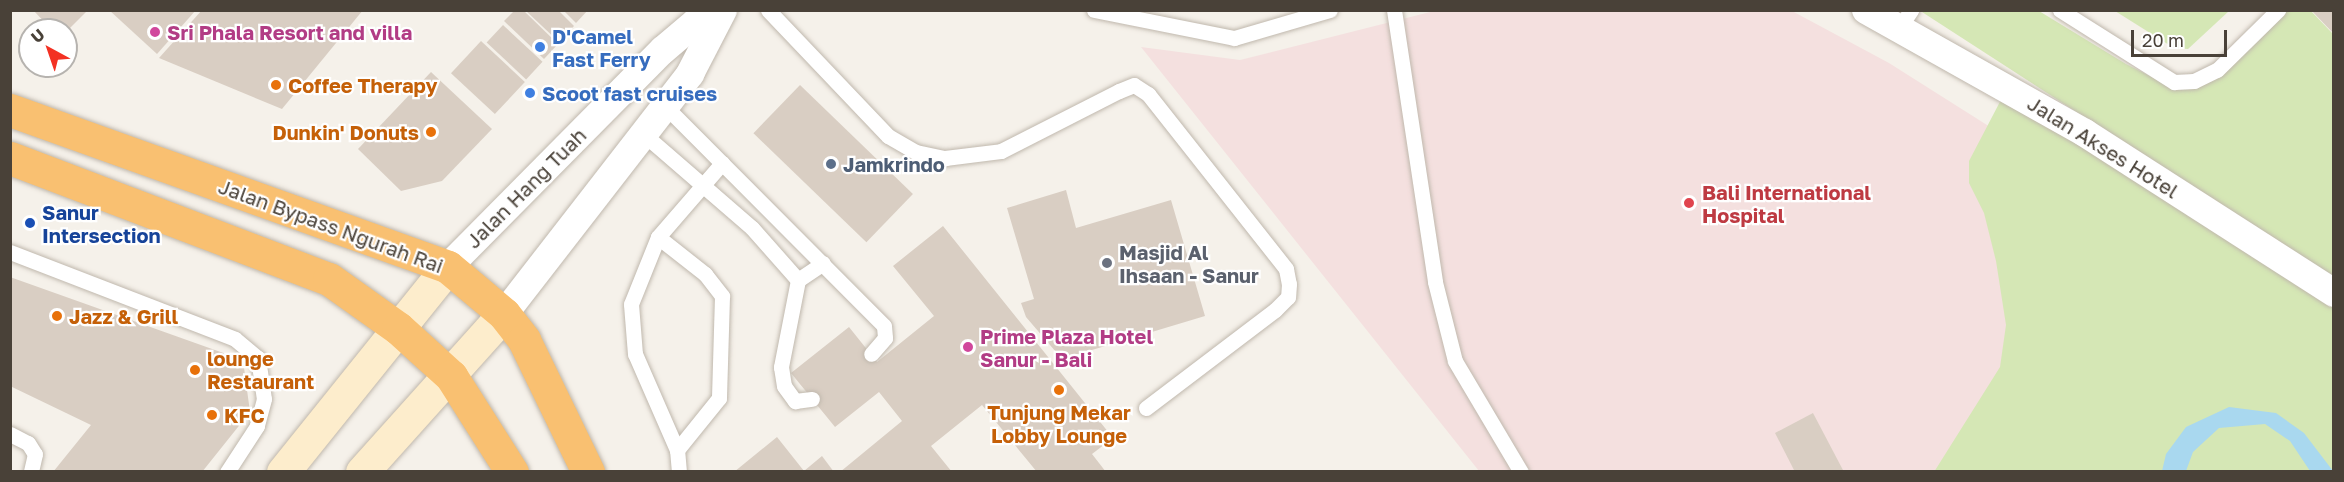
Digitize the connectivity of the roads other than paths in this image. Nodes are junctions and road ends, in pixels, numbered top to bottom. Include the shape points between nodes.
1 (768, 10) edge
2 (1094, 10) edge
3 (1330, 10) edge
4 (1394, 10) edge
5 (1866, 10) edge
6 (2060, 10) edge
7 (2278, 10) edge
8 (722, 11) edge
9 (1905, 19) edge
10 (663, 104) junction
11 (10, 110) edge
12 (640, 132) junction
13 (10, 158) edge
14 (722, 163) junction
15 (702, 182) junction
16 (658, 237) junction
17 (10, 252) edge
18 (823, 263) junction
19 (448, 267) junction
20 (798, 280) junction
21 (2334, 293) edge
22 (504, 314) junction
23 (398, 328) junction
24 (871, 354) dead end
25 (451, 376) junction
26 (812, 399) dead end
27 (1146, 408) dead end
28 (10, 434) edge
29 (677, 450) junction
30 (31, 471) edge
31 (227, 471) edge
32 (283, 471) edge
33 (362, 471) edge
34 (512, 471) edge
35 (588, 471) edge
36 (679, 471) edge
37 (1521, 471) edge

1 - 27 lane via 888,136 916,152 945,158 1000,151 1134,85 1148,94 1286,269 1289,284 1288,297 1275,310
2 - 3 lane via 1234,38
4 - 37 lane via 1435,282 1455,361
5 - 9 street, Jalan Akses Hotel
6 - 7 lane via 2174,82 2194,81 2217,70
8 - 10 street, Jalan Hang Tuah via 706,50
8 - 19 street, Jalan Hang Tuah via 696,22 663,50
9 - 21 street, Jalan Akses Hotel
10 - 12 street, Jalan Hang Tuah
10 - 14 lane
11 - 19 highway, Jalan Bypass Ngurah Rai
12 - 15 lane
12 - 22 street, Jalan Hang Tuah
13 - 23 highway via 308,269
14 - 15 lane
14 - 18 lane
15 - 16 lane
15 - 20 lane
16 - 29 lane via 631,304 630,328 648,390
16 - 29 lane via 705,274 722,296 718,398
17 - 31 lane via 235,339 258,358 264,399 257,426
18 - 20 lane
18 - 24 lane via 884,326 885,338
19 - 22 highway, Jalan Bypass Ngurah Rai
19 - 23 main road, Jalan Hang Tuah
20 - 26 lane via 781,367 783,386 795,401
22 - 25 main road, Jalan Hang Tuah
22 - 35 highway, Jalan Bypass Ngurah Rai via 533,355
23 - 25 highway
23 - 32 main road, Jalan Hang Tuah
25 - 33 main road, Jalan Hang Tuah
25 - 34 highway
28 - 30 lane via 28,443 35,454
29 - 36 lane

